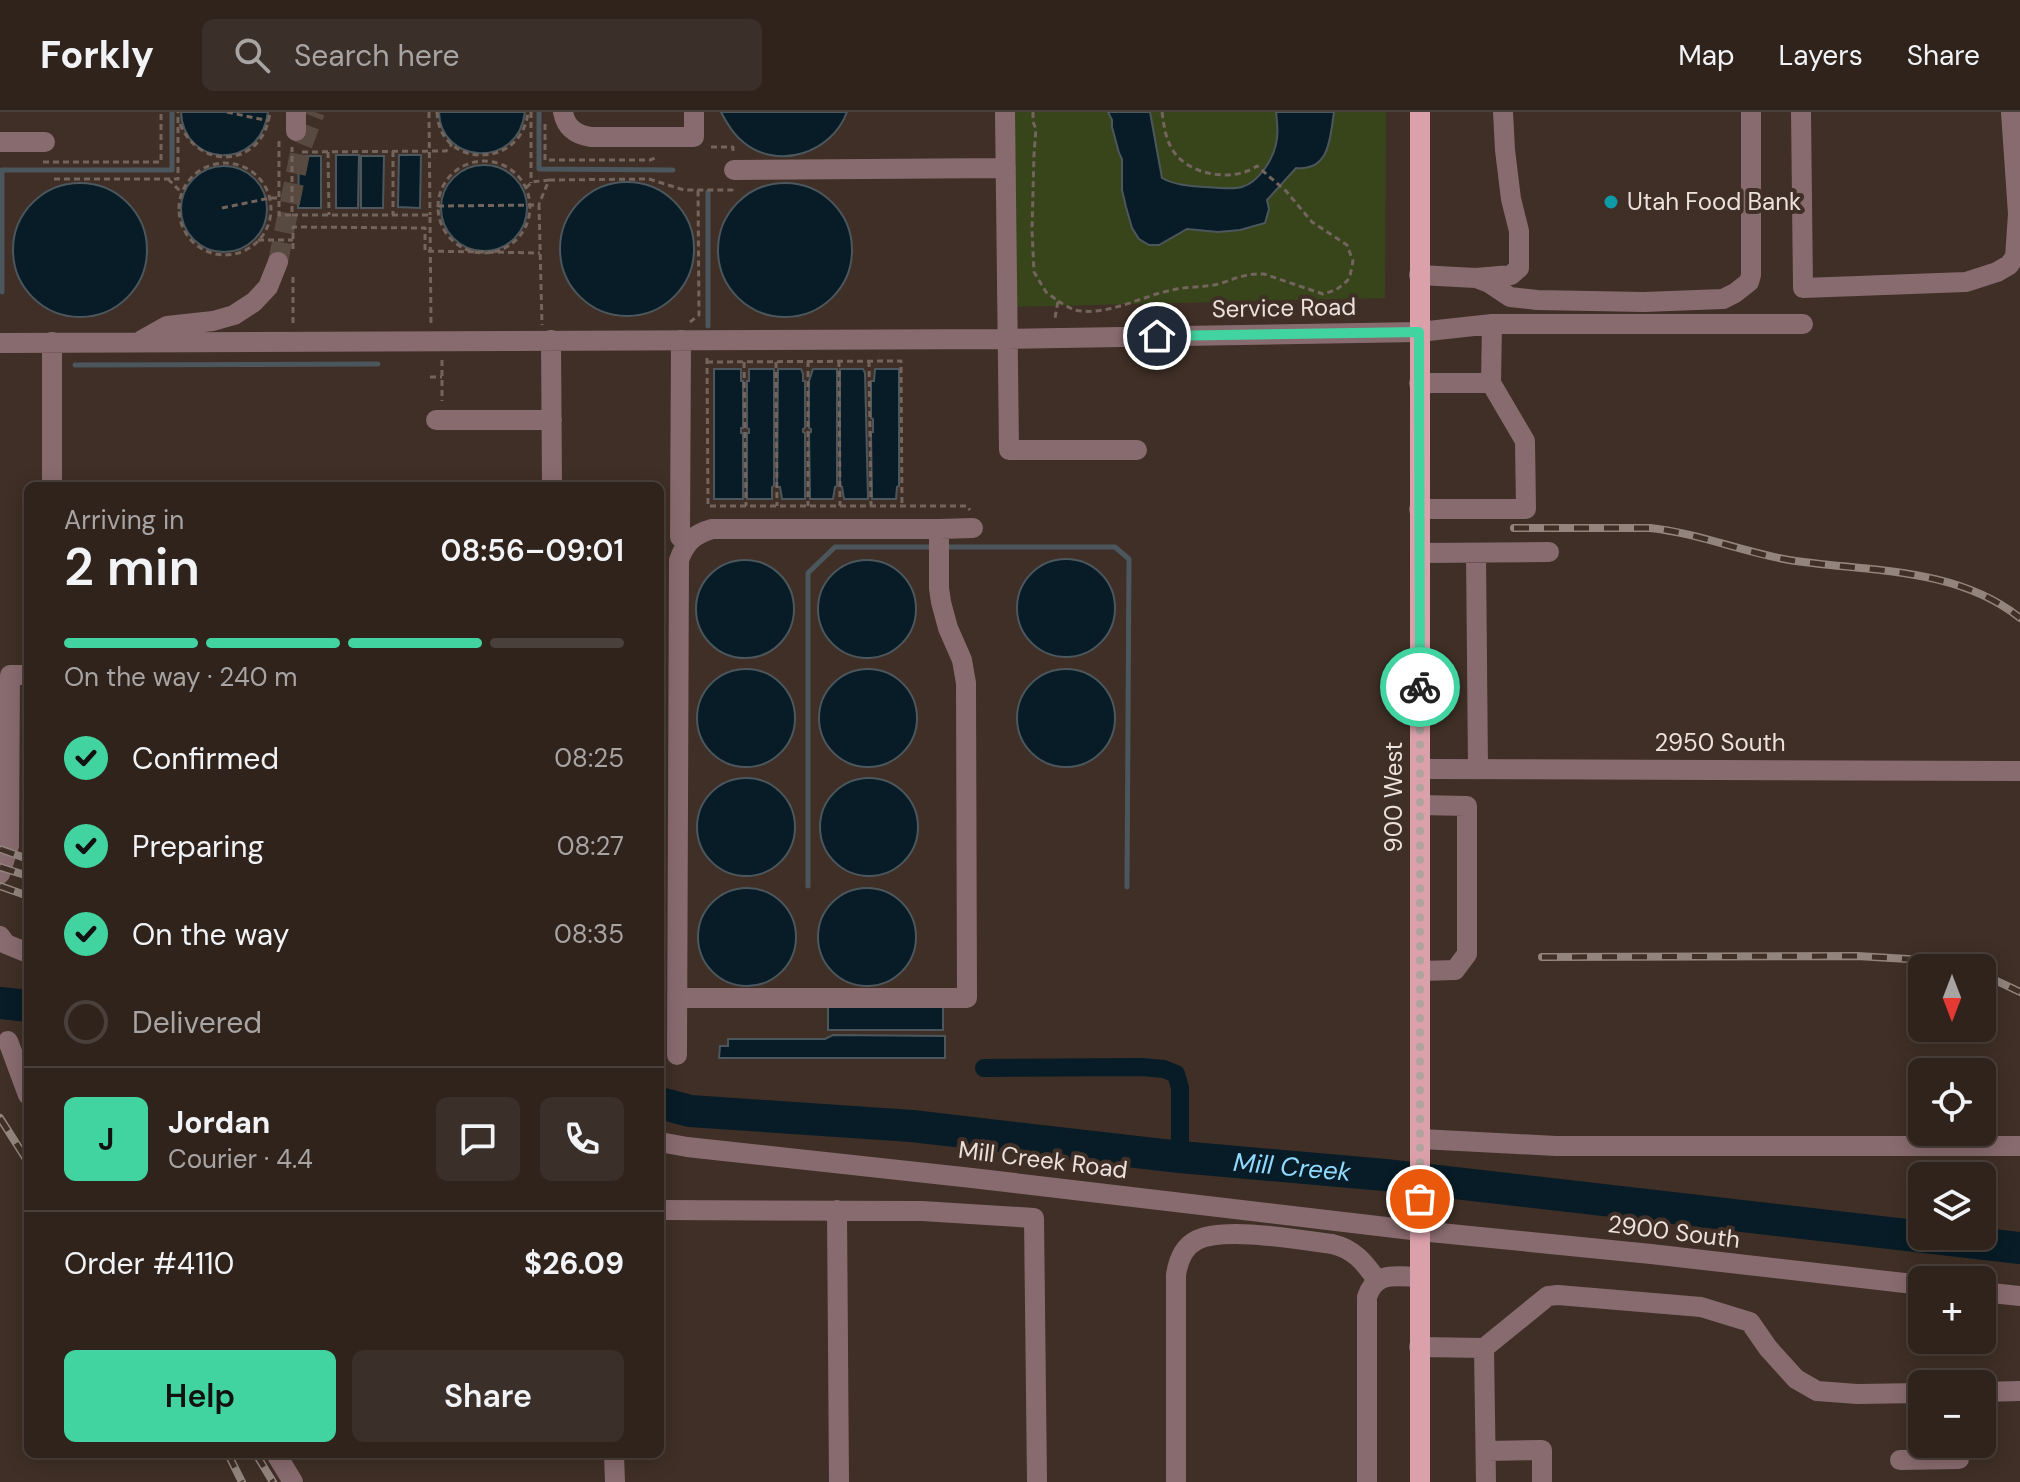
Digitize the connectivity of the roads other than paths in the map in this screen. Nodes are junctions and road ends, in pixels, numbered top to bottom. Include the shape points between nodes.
1 (563, 112) edge
2 (694, 112) edge
3 (1005, 112) edge
4 (1420, 112) edge
5 (1503, 112) edge
6 (1751, 112) edge
7 (1801, 112) edge
8 (2011, 112) edge
9 (0, 142) edge
10 (45, 152) road end
11 (1006, 168) junction
12 (734, 170) road end
13 (288, 262) tunnel mouth
14 (1419, 275) junction
15 (1476, 278) junction
16 (1492, 324) junction
17 (1803, 324) dead end
18 (1419, 332) junction
19 (1007, 339) junction
20 (547, 340) junction
21 (681, 340) junction
22 (52, 342) junction
23 (138, 342) junction
24 (0, 343) edge
25 (1419, 383) junction
26 (1491, 383) junction
27 (439, 420) road end
28 (552, 420) junction
29 (1137, 450) dead end
30 (52, 482) edge
31 (552, 482) edge
32 (1419, 509) junction
33 (973, 528) road end
34 (939, 541) junction
35 (687, 544) junction
36 (1549, 552) dead end
37 (1420, 553) junction
38 (1476, 553) junction
39 (24, 675) edge
40 (1420, 769) junction
41 (1478, 769) junction
42 (2020, 771) edge
43 (1420, 805) junction
44 (669, 810) edge
45 (0, 874) edge
46 (0, 936) edge
47 (24, 951) edge
48 (1420, 971) junction
49 (678, 998) junction
50 (4, 1040) edge
51 (24, 1048) edge
52 (677, 1055) dead end
53 (24, 1086) edge
54 (1421, 1139) junction
55 (664, 1143) edge
56 (2020, 1146) edge
57 (664, 1210) edge
58 (837, 1210) junction
59 (1420, 1231) junction
60 (1420, 1277) junction
61 (1377, 1280) junction
62 (1908, 1283) edge
63 (1996, 1293) edge
64 (2020, 1296) edge
65 (1419, 1347) junction
66 (1484, 1348) junction
67 (2020, 1391) edge
68 (1996, 1392) edge
69 (1908, 1393) edge
70 (1486, 1451) junction
71 (278, 1458) edge
72 (614, 1458) edge
73 (1959, 1458) edge
74 (1900, 1460) dead end
75 (293, 1482) edge
76 (615, 1482) edge
77 (839, 1482) edge
78 (1037, 1482) edge
79 (1176, 1482) edge
80 (1367, 1482) edge
81 (1420, 1482) edge
82 (1486, 1482) edge
83 (1542, 1482) edge

1 - 2 street via 577,135 694,137
3 - 11 street
4 - 14 main road, 900 West
5 - 15 street via 1519,268 1511,275
6 - 15 street via 1751,275 1735,293 1704,301 1537,300 1510,297
7 - 8 street via 1803,288 1966,282 2009,265 2015,257 2018,214
9 - 10 street
11 - 12 street
11 - 19 street
13 - 23 street via 254,302 234,315 167,326
14 - 15 street
14 - 18 main road, 900 West
16 - 17 street, Service Road
16 - 18 street, Service Road
16 - 26 street
18 - 19 street, Service Road
18 - 25 main road, 900 West
19 - 21 street, Service Road
19 - 29 street via 1009,450
20 - 21 street, Service Road
20 - 23 street, Service Road
20 - 28 street
21 - 35 street via 680,537
22 - 23 street, Service Road
22 - 24 street, Service Road
22 - 30 street
25 - 26 street
25 - 32 main road, 900 West
26 - 32 street via 1525,441 1526,509
27 - 28 street
28 - 31 street
32 - 37 main road, 900 West
33 - 34 street
34 - 35 street via 712,529
34 - 49 street via 941,602 966,683 967,998
35 - 44 street via 679,560
36 - 38 street
37 - 38 street
37 - 40 main road, 900 West
38 - 41 street
39 - 45 street via 10,675 9,846
40 - 41 street, 2950 South
40 - 43 main road, 900 West
41 - 42 street, 2950 South
43 - 48 main road, 900 West
43 - 48 street via 1467,806 1467,954 1455,970
44 - 49 street
46 - 47 street
48 - 54 main road, 900 West
49 - 52 street
50 - 51 street
50 - 53 street
54 - 56 street via 1556,1146
54 - 59 main road, 900 West
55 - 59 street, Mill Creek Road
57 - 58 street
58 - 77 street
58 - 78 street via 1034,1218
59 - 60 main road, 900 West
59 - 62 street, 2900 South
60 - 61 street
60 - 65 main road, 900 West
61 - 79 street via 1355,1253 1342,1246 1225,1234 1200,1238 1182,1253 1176,1275
61 - 80 street via 1367,1297
63 - 64 street
65 - 66 street
65 - 81 main road, 900 West
66 - 69 street via 1548,1296 1701,1307 1750,1322 1796,1379 1817,1391
66 - 70 street
67 - 68 street
70 - 82 street
70 - 83 street via 1542,1450
71 - 75 street
72 - 76 street
73 - 74 street

